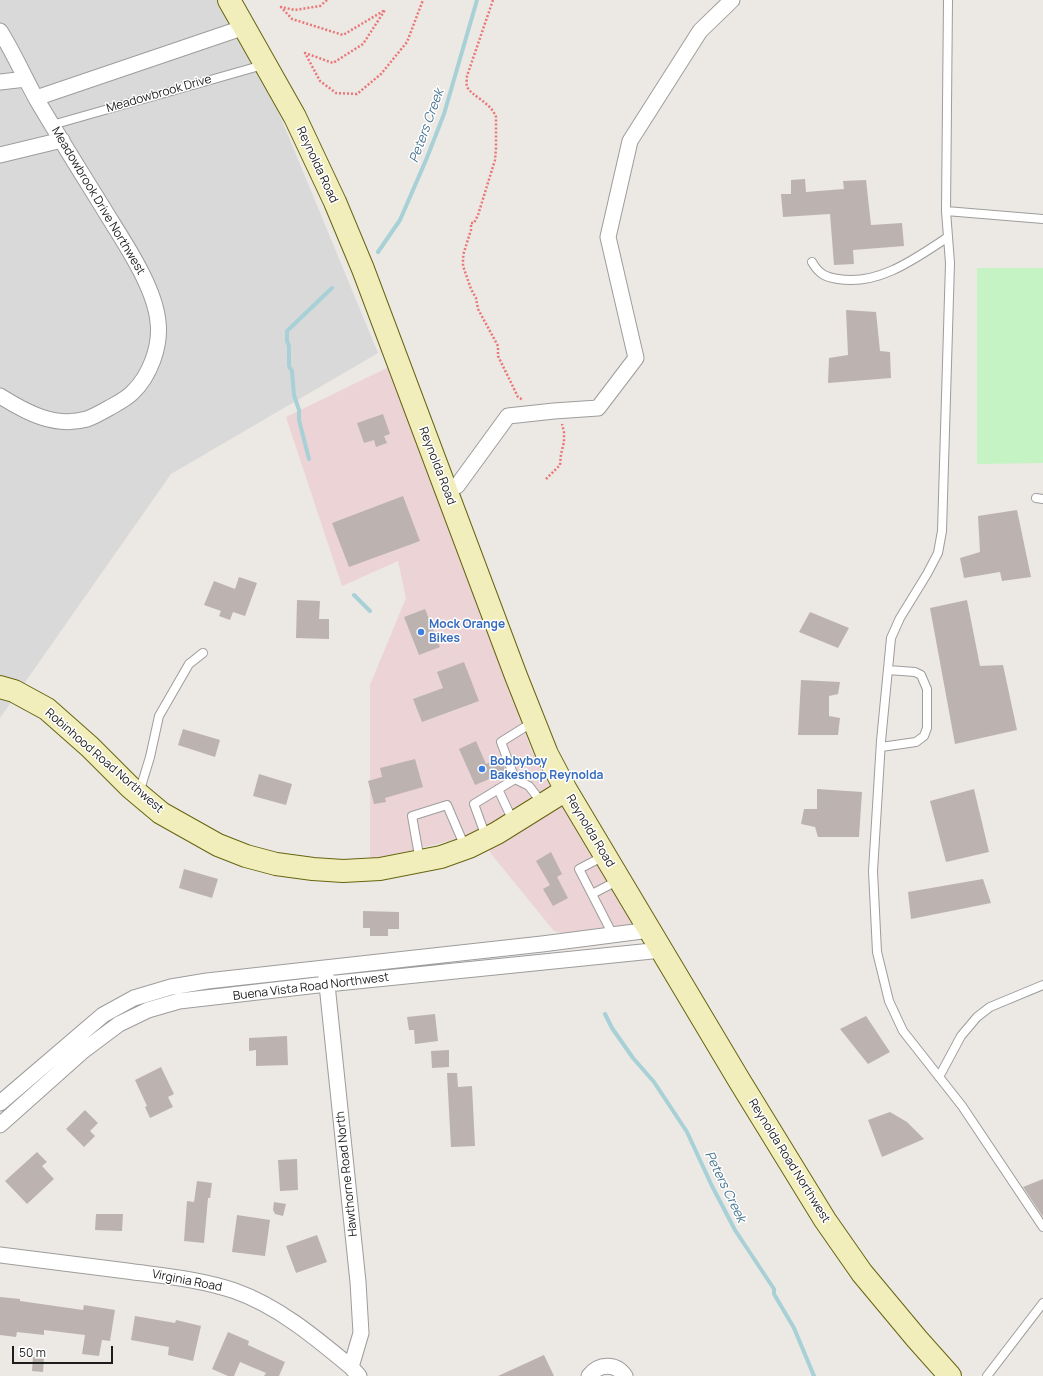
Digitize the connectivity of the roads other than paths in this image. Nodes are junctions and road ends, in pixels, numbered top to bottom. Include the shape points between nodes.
1 (229, 0) edge
2 (732, 0) edge
3 (948, 0) edge
4 (245, 27) junction
5 (0, 31) edge
6 (265, 64) junction
7 (26, 79) junction
8 (0, 82) edge
9 (36, 98) junction
10 (52, 125) junction
11 (62, 140) junction
12 (0, 155) edge
13 (946, 211) junction
14 (1043, 219) edge
15 (948, 237) junction
16 (812, 262) dead end
17 (0, 396) edge
18 (446, 490) junction
19 (203, 654) dead end
20 (888, 670) junction
21 (0, 687) edge
22 (534, 721) junction
23 (881, 747) junction
24 (514, 779) junction
25 (498, 790) junction
26 (566, 790) junction
27 (138, 794) junction
28 (543, 805) junction
29 (514, 823) junction
30 (487, 838) junction
31 (465, 848) junction
32 (605, 856) junction
33 (420, 862) junction
34 (620, 880) junction
35 (592, 894) junction
36 (650, 930) junction
37 (613, 935) junction
38 (662, 950) junction
39 (325, 968) junction
40 (327, 984) junction
41 (1043, 985) edge
42 (939, 1077) junction
43 (0, 1103) edge
44 (0, 1125) edge
45 (1043, 1226) edge
46 (0, 1255) edge
47 (1043, 1303) edge
48 (355, 1372) edge
49 (589, 1376) edge
50 (625, 1376) edge
51 (950, 1376) edge
52 (987, 1376) edge

1 - 4 main road, Reynolda Road
2 - 18 street via 700,31 630,141 608,237 636,358 598,408 508,416 458,486
3 - 13 lane
4 - 6 main road, Reynolda Road
4 - 9 street
5 - 7 street, Meadowbrook Drive Northwest
6 - 10 lane, Meadowbrook Drive
6 - 18 main road, Reynolda Road via 295,117 335,202 363,269
7 - 8 street
7 - 9 street, Meadowbrook Drive Northwest
9 - 10 street, Meadowbrook Drive Northwest
10 - 11 street, Meadowbrook Drive Northwest
11 - 12 street
11 - 17 street, Meadowbrook Drive Northwest via 145,280 158,320 156,351 149,368 132,394 89,418 58,422 46,420
13 - 14 lane
13 - 15 lane
15 - 16 lane via 903,266 879,276 845,280 829,277 817,271
15 - 20 lane via 950,263 942,531 938,553 891,638
18 - 22 main road, Reynolda Road
19 - 27 lane via 188,664 159,716
20 - 23 lane
20 - 23 lane via 915,672 921,675 927,689 927,728 924,736 916,742
21 - 27 main road, Robinhood Road Northwest via 14,691 47,709
22 - 24 lane via 501,742
22 - 26 main road, Reynolda Road via 547,754
23 - 42 lane via 873,871 877,952 889,1001 903,1031
24 - 25 lane
24 - 28 lane via 529,786
25 - 29 lane
25 - 30 lane via 474,804
26 - 28 main road, Robinhood Road Northwest
26 - 32 main road, Reynolda Road
27 - 33 main road, Robinhood Road Northwest via 161,813 218,845 276,864 343,871 380,869
28 - 29 main road, Robinhood Road Northwest
29 - 30 main road, Robinhood Road Northwest
30 - 31 main road, Robinhood Road Northwest
31 - 33 main road, Robinhood Road Northwest
31 - 33 lane via 447,805 440,807 412,816
32 - 34 main road, Reynolda Road
32 - 35 lane via 579,869
34 - 35 lane
34 - 36 main road, Reynolda Road
35 - 37 lane
36 - 37 street, Buena Vista Road Northwest
36 - 38 main road, Reynolda Road Northwest
37 - 39 street, Buena Vista Road Northwest
38 - 40 street, Buena Vista Road Northwest
38 - 51 main road, Reynolda Road Northwest via 825,1220 862,1273
39 - 40 street, Hawthorne Road North
39 - 43 street, Buena Vista Road Northwest via 207,981 171,987 134,998 103,1015
40 - 44 street, Buena Vista Road Northwest via 179,1001 148,1010 119,1024 83,1051
40 - 48 street, Hawthorne Road North via 358,1282 361,1333
41 - 42 lane via 990,1007 977,1018 961,1036
42 - 45 lane via 962,1106
46 - 48 street, Virginia Road via 167,1276 235,1291 291,1320 322,1342
47 - 52 lane
49 - 50 street via 595,1370 608,1366

